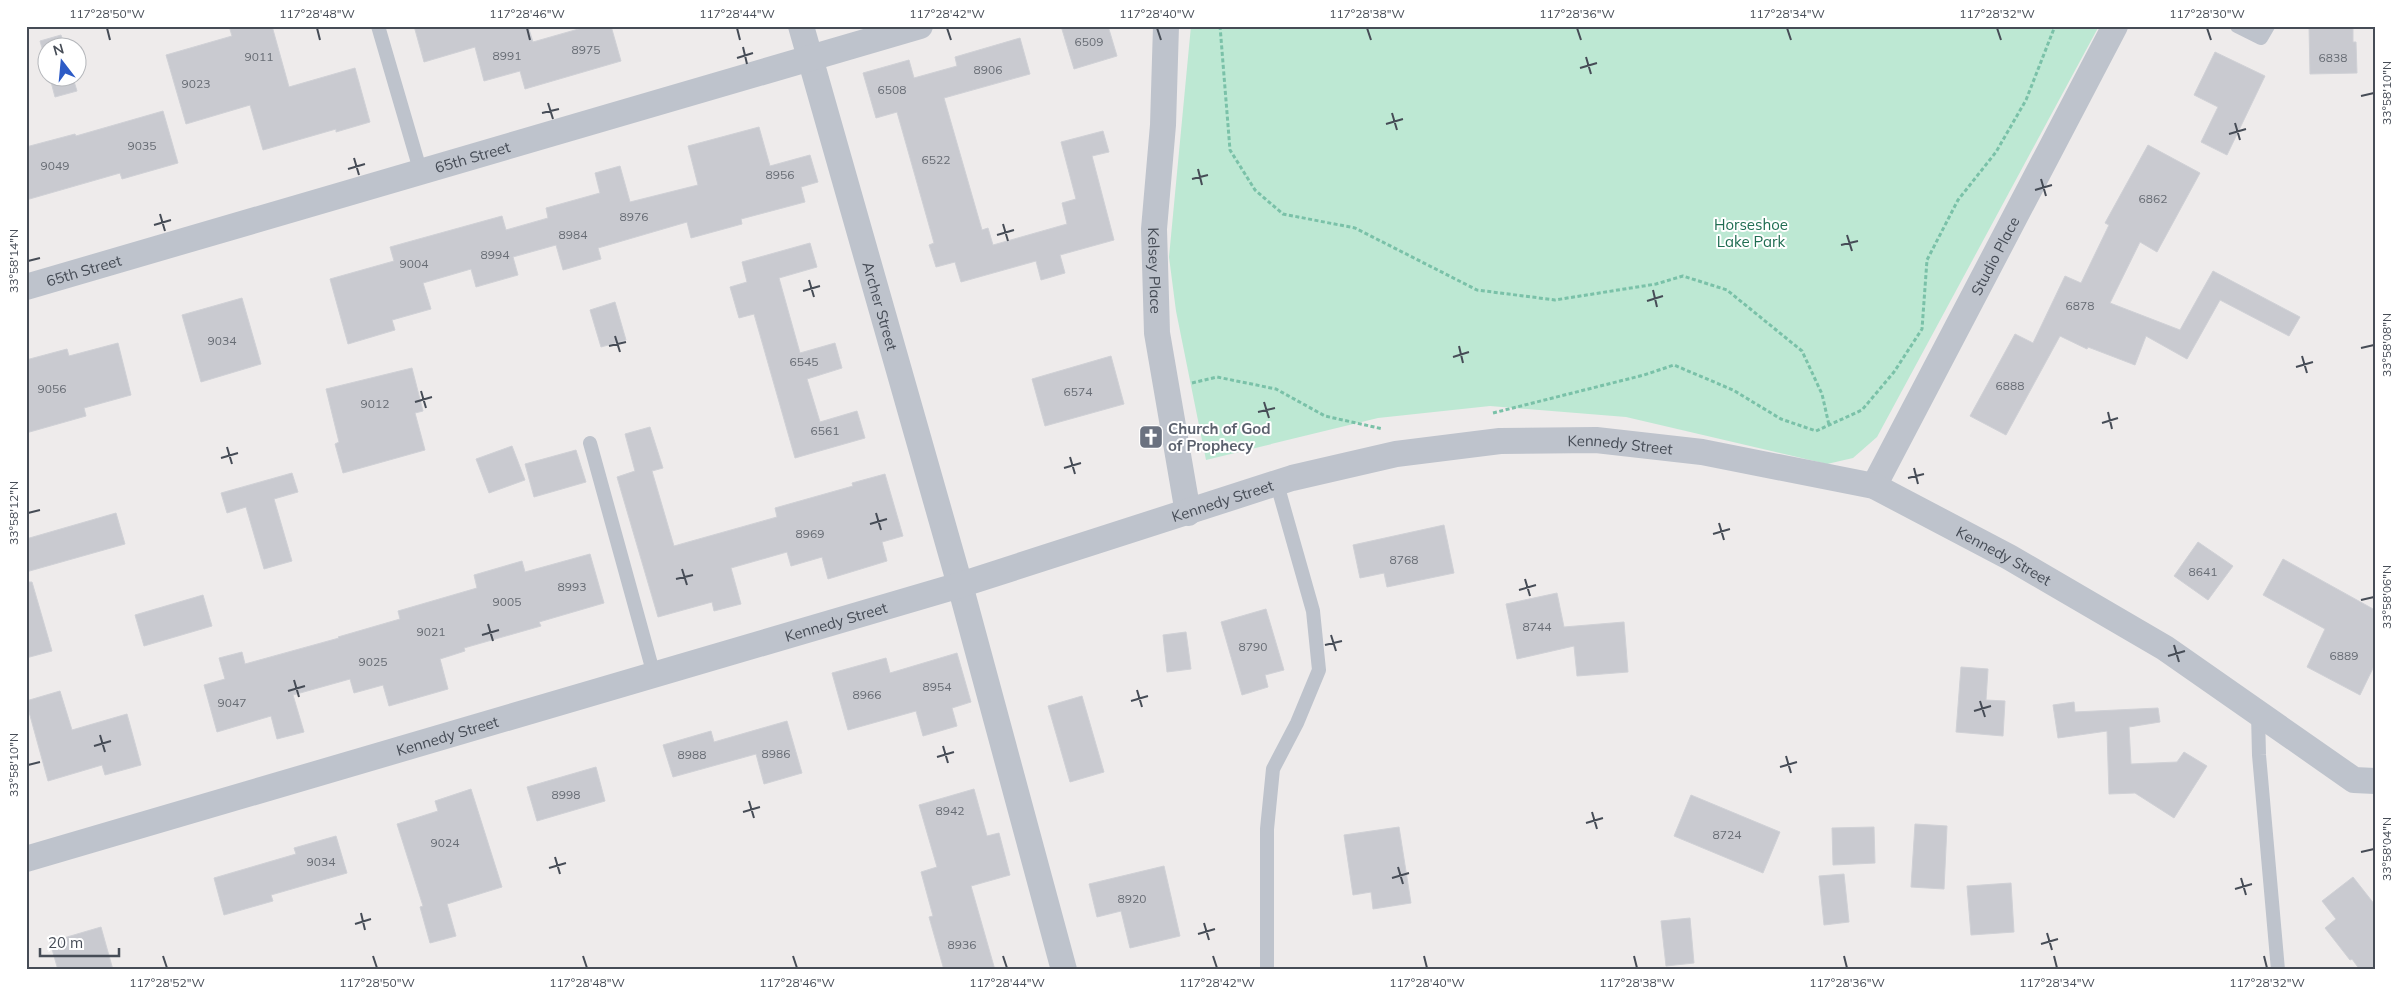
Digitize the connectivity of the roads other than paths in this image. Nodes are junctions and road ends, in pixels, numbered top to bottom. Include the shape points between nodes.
1 (378, 26) edge
2 (801, 26) edge
3 (920, 26) edge
4 (1166, 26) edge
5 (2115, 26) edge
6 (2237, 26) edge
7 (2268, 26) edge
8 (811, 59) junction
9 (420, 173) junction
10 (26, 287) edge
11 (590, 443) dead end
12 (1276, 484) junction
13 (1874, 486) junction
14 (1188, 513) junction
15 (960, 585) junction
16 (654, 675) junction
17 (2258, 714) junction
18 (2375, 781) edge
19 (26, 859) edge
20 (1064, 970) edge
21 (1267, 970) edge
22 (2278, 970) edge

1 - 9 lane
2 - 8 street, Archer Street
3 - 8 street, 65th Street
4 - 14 street, Kelsey Place via 1163,124 1154,229 1157,333
5 - 13 street, Studio Place
6 - 7 lane via 2261,38
8 - 9 street, 65th Street
8 - 15 street, Archer Street
9 - 10 street, 65th Street
11 - 16 lane
12 - 13 street, Kennedy Street via 1396,454 1500,441 1596,440 1702,452
12 - 14 street, Kennedy Street
12 - 21 lane via 1313,611 1319,670 1273,769 1267,829
13 - 17 street, Kennedy Street via 2009,557 2156,643
14 - 15 street, Kennedy Street
15 - 16 street, Kennedy Street
15 - 20 street, Archer Street
16 - 19 street, Kennedy Street
17 - 18 street, Kennedy Street via 2354,780
17 - 22 lane

